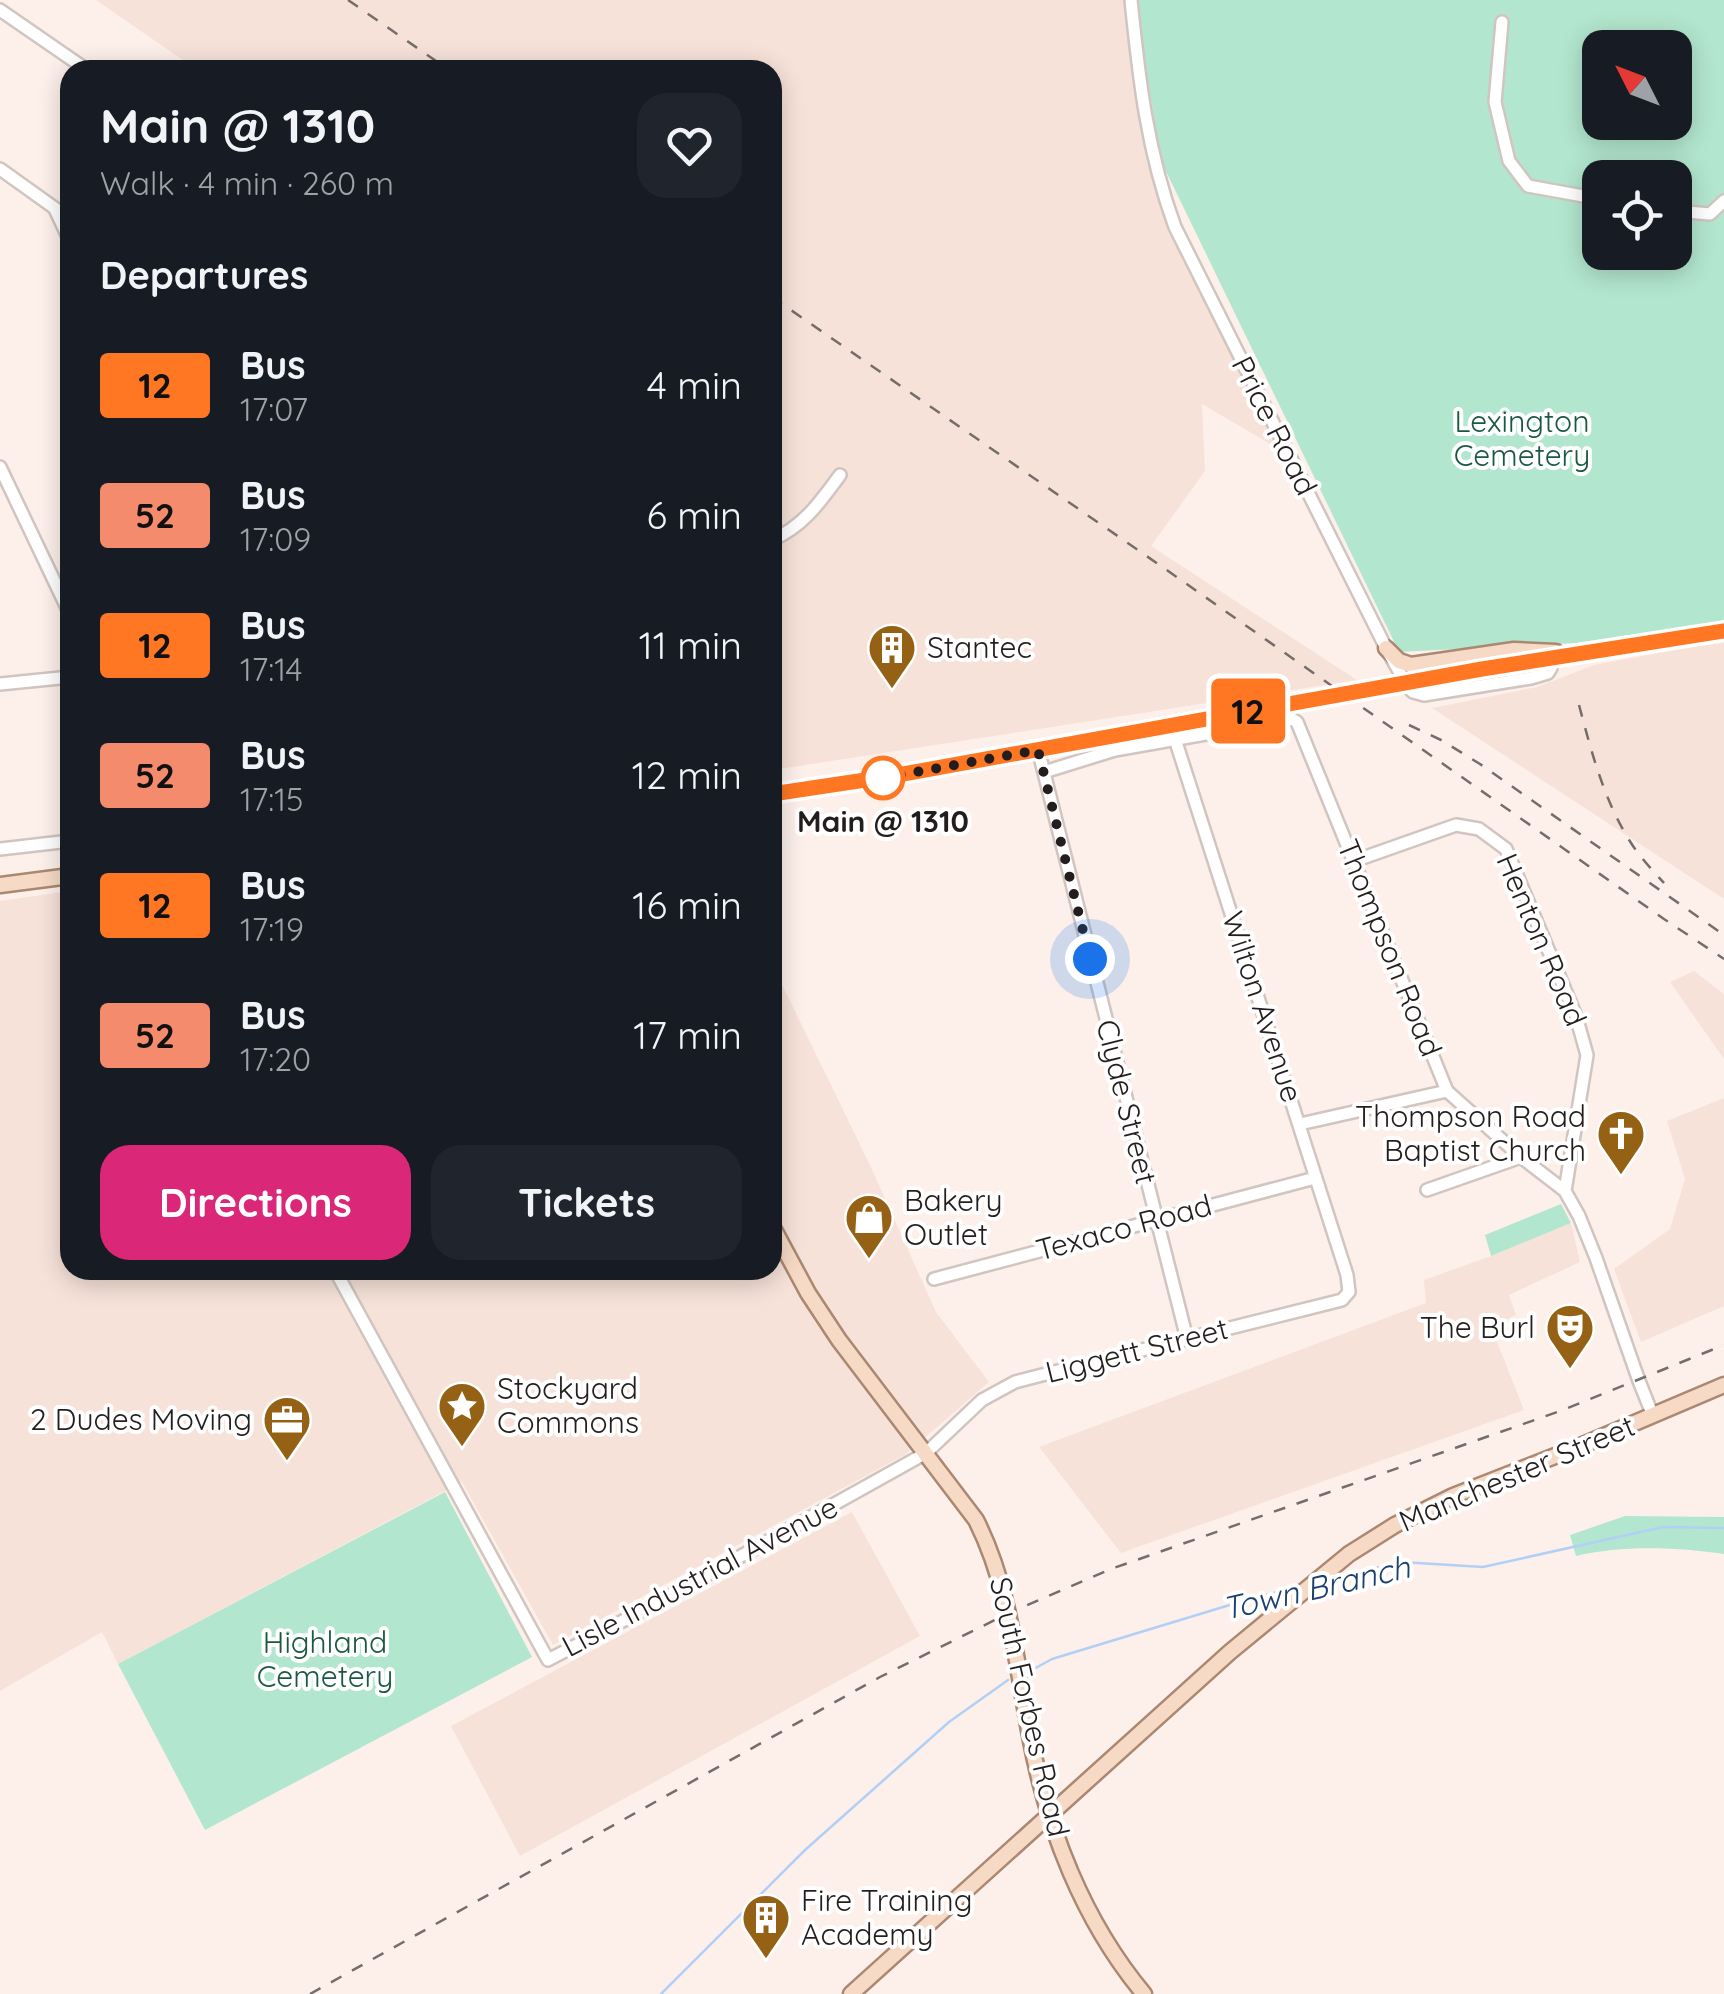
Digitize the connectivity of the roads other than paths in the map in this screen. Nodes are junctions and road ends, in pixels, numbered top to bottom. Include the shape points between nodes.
1 (1131, 0) edge
2 (0, 10) edge
3 (1502, 22) dead end
4 (72, 60) edge
5 (0, 170) edge
6 (1582, 195) edge
7 (1724, 201) edge
8 (54, 208) junction
9 (60, 212) edge
10 (1692, 212) edge
11 (60, 221) edge
12 (0, 467) edge
13 (840, 475) dead end
14 (782, 535) edge
15 (60, 593) edge
16 (1724, 630) edge
17 (1386, 648) junction
18 (1581, 652) junction
19 (1548, 658) junction
20 (60, 678) edge
21 (0, 684) edge
22 (1175, 739) junction
23 (1038, 750) junction
24 (1044, 772) junction
25 (782, 792) edge
26 (60, 842) edge
27 (0, 849) edge
28 (1354, 861) junction
29 (60, 877) edge
30 (0, 885) edge
31 (1447, 1091) junction
32 (1300, 1124) junction
33 (1521, 1156) junction
34 (1315, 1178) junction
35 (1427, 1190) dead end
36 (1565, 1190) junction
37 (1156, 1220) junction
38 (782, 1245) edge
39 (1347, 1275) joint
40 (934, 1279) dead end
41 (340, 1280) edge
42 (1186, 1338) junction
43 (1724, 1385) edge
44 (1653, 1416) junction
45 (926, 1452) junction
46 (1048, 1814) junction
47 (850, 1994) edge
48 (1144, 1994) edge

1 - 17 street, Price Road via 1144,114 1175,226
2 - 4 street
3 - 6 street via 1495,102 1509,161 1528,186
5 - 8 street
7 - 10 street via 1710,214
8 - 9 street
8 - 11 street
12 - 15 street
13 - 14 street via 813,513
16 - 18 main road
17 - 18 main road via 1411,666 1526,649
17 - 19 street, Price Road via 1412,692 1424,695 1542,676 1551,668
18 - 19 main road
19 - 23 main road, bridge
20 - 21 street
22 - 24 street
22 - 28 street, Thompson Road via 1292,719 1301,726
22 - 32 street, Wilton Avenue
23 - 24 street, Clyde Street
23 - 25 main road
24 - 37 street, Clyde Street
26 - 27 street
28 - 31 street, Thompson Road
28 - 36 street, Henton Road via 1456,825 1480,829 1506,849 1588,1055
29 - 30 main road
31 - 32 street
31 - 33 street, Thompson Road
32 - 34 street, Wilton Avenue
33 - 35 street
33 - 36 street, Thompson Road
34 - 37 street, Texaco Road
34 - 39 street, Wilton Avenue
36 - 44 street, Thompson Road
37 - 40 street, Texaco Road
37 - 42 street, Clyde Street
38 - 45 main road, South Forbes Road via 838,1340
39 - 42 street, Liggett Street via 1349,1292 1335,1304
41 - 45 street, Lisle Industrial Avenue via 548,1660
42 - 45 street, Liggett Street via 999,1389
43 - 44 main road, Manchester Street
44 - 46 main road, Manchester Street via 1453,1496 1349,1554
45 - 46 main road, South Forbes Road via 976,1520 995,1561
46 - 47 main road, Manchester Street
46 - 48 main road, South Forbes Road via 1084,1903

